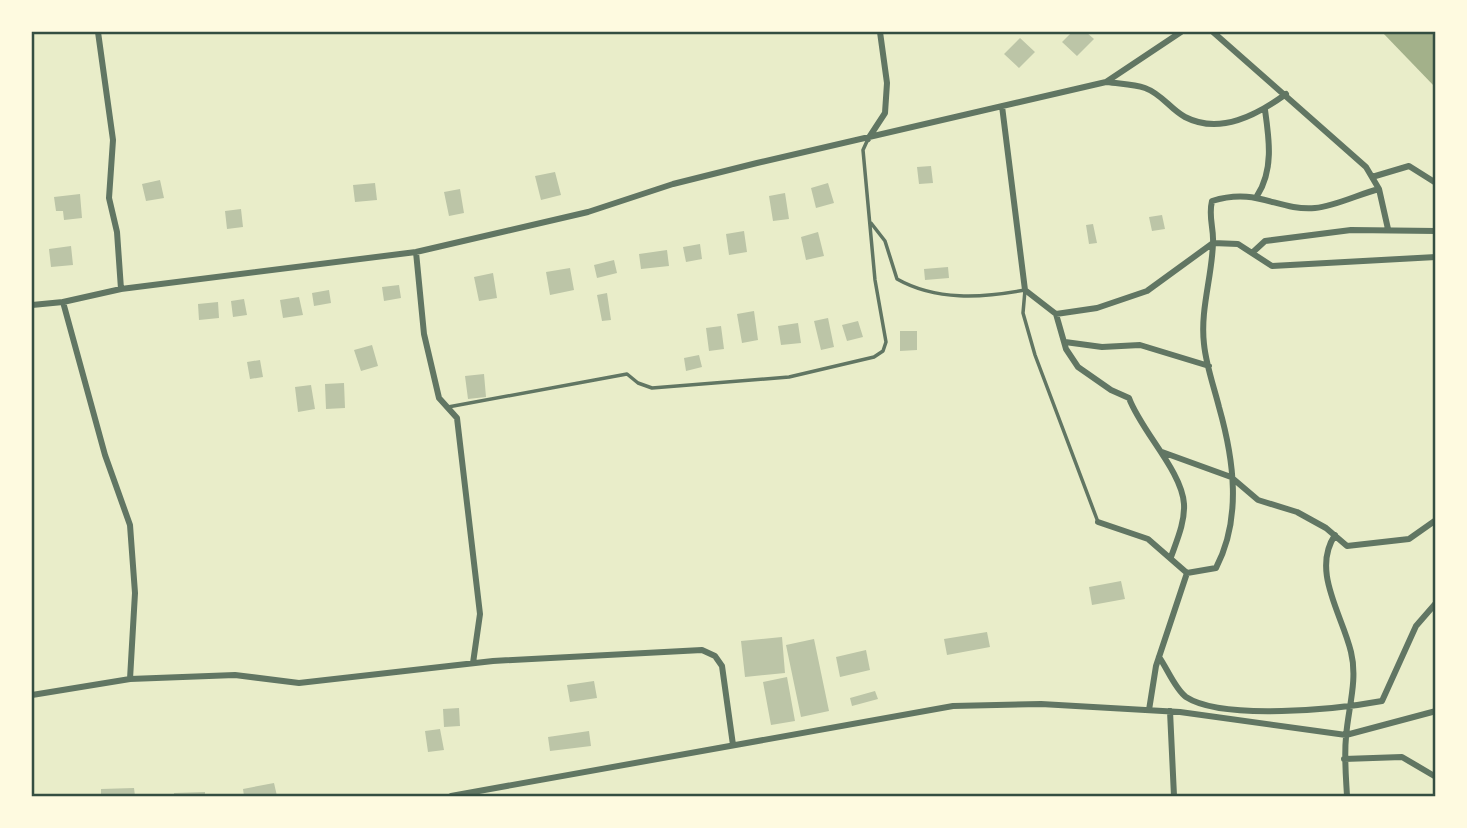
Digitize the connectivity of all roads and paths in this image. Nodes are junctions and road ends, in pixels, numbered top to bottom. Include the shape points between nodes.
1 (98, 32) edge
2 (880, 32) edge
3 (1181, 32) edge
4 (1213, 32) edge
5 (1106, 82) junction
6 (1286, 94) junction
7 (1002, 106) junction
8 (1265, 110) junction
9 (867, 139) junction
10 (1372, 177) junction
11 (1436, 183) edge
12 (1379, 189) junction
13 (1257, 196) junction
14 (870, 221) junction
15 (1388, 229) junction
16 (1436, 231) edge
17 (1213, 243) junction
18 (416, 252) junction
19 (1252, 253) junction
20 (1436, 257) edge
21 (121, 289) junction
22 (1025, 290) junction
23 (63, 302) junction
24 (32, 305) edge
25 (1056, 314) junction
26 (1066, 342) junction
27 (1209, 366) junction
28 (447, 407) junction
29 (1160, 451) junction
30 (1231, 477) junction
31 (1436, 520) edge
32 (1098, 522) joint
33 (1335, 535) junction
34 (1171, 556) junction
35 (1187, 573) junction
36 (1436, 603) edge
37 (1159, 657) junction
38 (473, 663) junction
39 (130, 679) junction
40 (32, 695) edge
41 (1351, 707) junction
42 (1149, 710) junction
43 (1436, 710) edge
44 (1170, 711) junction
45 (1346, 734) junction
46 (733, 745) junction
47 (1344, 759) junction
48 (1436, 777) edge
49 (451, 796) edge
50 (1174, 796) edge
51 (1347, 796) edge

1 - 21 street via 113,140 109,198
2 - 9 street via 887,83 885,113
3 - 5 street
4 - 6 street
5 - 7 street
5 - 8 street via 1146,88 1183,116 1209,124
6 - 8 street
6 - 10 street
7 - 9 street
7 - 22 street
8 - 13 street via 1270,145 1264,185
9 - 14 lane via 863,150
9 - 18 street
10 - 11 street via 1409,166
10 - 12 street
12 - 13 street via 1315,208
12 - 15 street
13 - 17 street via 1212,201
14 - 22 lane via 885,241 897,279 919,291 984,297
14 - 28 lane via 886,342 874,357 789,377 652,388 627,374
15 - 16 street
15 - 19 street via 1265,241
17 - 19 street via 1238,244
17 - 25 street via 1147,291 1097,308
17 - 27 street via 1204,294 1203,345
18 - 21 street
18 - 28 street via 424,334 439,398
19 - 20 street via 1272,266
21 - 23 street
22 - 25 street
22 - 32 lane via 1023,313 1035,355
23 - 24 street
23 - 39 street via 105,455 130,525 135,593
25 - 26 street
26 - 27 street via 1102,347 1140,345
26 - 29 street via 1078,367 1129,398 1136,419
27 - 30 street
28 - 38 street via 457,418 480,614
29 - 30 street
29 - 34 street via 1184,502 1181,530
30 - 33 street via 1258,500 1297,512
30 - 35 street via 1234,514 1228,545 1216,568
31 - 33 street via 1409,539 1347,546
32 - 34 street via 1147,539
33 - 41 street via 1325,551 1328,582 1352,654
34 - 35 street
35 - 37 street
36 - 41 street via 1416,626 1382,701
37 - 41 street via 1185,696 1211,706 1285,711
37 - 42 street
38 - 39 street via 299,683 235,675
38 - 46 street via 702,650 722,666
39 - 40 street
41 - 45 street
42 - 44 street
42 - 46 street via 1041,704 954,706
43 - 45 street
44 - 45 street
44 - 50 street
45 - 47 street
46 - 49 street
47 - 48 street via 1402,757
47 - 51 street

